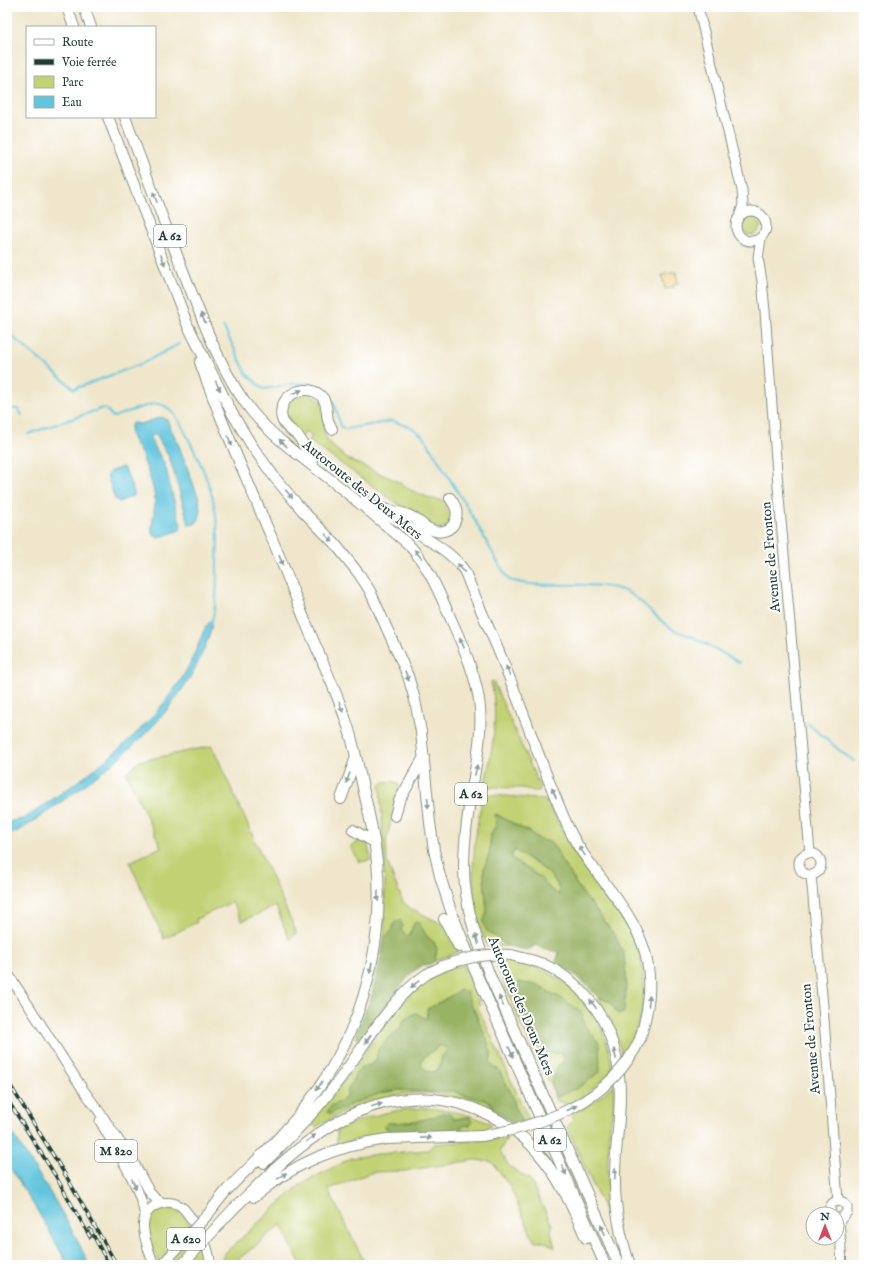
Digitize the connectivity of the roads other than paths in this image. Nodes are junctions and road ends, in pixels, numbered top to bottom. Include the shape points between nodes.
1 (67, 7) edge
2 (84, 7) edge
3 (698, 7) edge
4 (74, 26) edge
5 (91, 26) edge
6 (108, 118) edge
7 (125, 118) edge
8 (742, 190) junction
9 (756, 212) junction
10 (738, 217) junction
11 (761, 238) junction
12 (746, 241) junction
13 (758, 258) junction
14 (188, 326) junction
15 (332, 429) dead end
16 (315, 468) junction
17 (336, 484) junction
18 (450, 498) dead end
19 (375, 507) junction
20 (356, 757) junction
21 (424, 757) junction
22 (341, 799) dead end
23 (395, 816) dead end
24 (353, 830) dead end
25 (374, 842) junction
26 (810, 853) junction
27 (811, 875) junction
28 (444, 919) dead end
29 (7, 972) edge
30 (495, 1016) junction
31 (82, 1088) junction
32 (838, 1201) junction
33 (164, 1203) junction
34 (831, 1206) edge
35 (209, 1213) junction
36 (845, 1214) edge
37 (145, 1216) junction
38 (217, 1226) junction
39 (840, 1246) edge
40 (211, 1264) edge
41 (154, 1265) edge
42 (162, 1265) edge
43 (182, 1265) edge
44 (604, 1265) edge
45 (619, 1265) edge
46 (630, 1265) edge
47 (842, 1265) edge

1 - 4 highway
2 - 5 highway
3 - 8 main road
6 -> 14 highway, Autoroute des Deux Mers / A 62
16 -> 7 highway, Autoroute des Deux Mers / A 62 via 287,447 259,419 230,379 196,302
8 - 9 main road
8 - 10 main road via 743,205
9 - 10 main road via 747,211
9 - 11 main road via 761,214 766,222 766,232
10 - 12 main road via 736,231
11 - 12 main road
11 - 13 main road, Avenue de Fronton
12 - 13 main road, Avenue de Fronton
13 - 26 main road, Avenue de Fronton via 765,304
14 -> 20 highway via 206,380 238,460 327,670 350,732
14 -> 21 highway, Autoroute des Deux Mers / A 62 via 232,413 252,446 275,478 360,574 370,591 408,676 415,700
16 -> 15 highway via 299,437 284,424 283,404 289,396 301,390 317,393 325,400
16 - 17 highway, Autoroute des Deux Mers / A 62
17 - 19 highway
45 -> 17 highway, Autoroute des Deux Mers / A 62 via 490,976 471,921 464,869 465,840 481,731 480,708 472,668 424,562 408,544
18 - 19 highway via 456,507 455,522 451,527 440,531 432,530 409,515
38 -> 19 highway, bridge via 286,1173 338,1149 387,1139 482,1136 517,1129 568,1111 603,1088 617,1074 640,1039 647,1014 649,969 637,932 569,828 502,657 463,569 439,546
20 -> 22 highway
20 - 25 highway
21 - 23 highway via 399,801
21 -> 30 highway, Autoroute des Deux Mers / A 62 via 430,823 440,876 450,908
24 - 25 highway
25 -> 35 highway via 378,899 376,935 370,973 352,1026 331,1068 297,1117 226,1191
26 - 27 main road via 818,856 821,863 817,872
26 - 27 main road via 802,857 799,865 803,872
27 - 32 main road, Avenue de Fronton
28 - 30 highway
29 - 31 main road, M 820
30 -> 44 highway, Autoroute des Deux Mers / A 62
31 - 33 main road, M 820 via 134,1164 150,1193
31 -> 37 main road, M 820 via 130,1176
32 - 34 main road
32 - 36 main road via 845,1204
33 - 37 main road via 153,1206
33 - 40 main road via 177,1204 186,1211 204,1241
35 - 42 highway, A 620, bridge
46 -> 35 highway, bridge via 620,1226 615,1183 620,1076 611,1038 596,1007 578,987 543,964 511,955 489,954 458,960 426,975 408,990 321,1104 231,1195
37 - 41 main road via 144,1230
38 - 43 highway, A 620, bridge
38 -> 44 highway via 296,1151 336,1122 373,1105 427,1098 472,1107 508,1126 526,1141 553,1173 592,1251
39 - 47 main road

